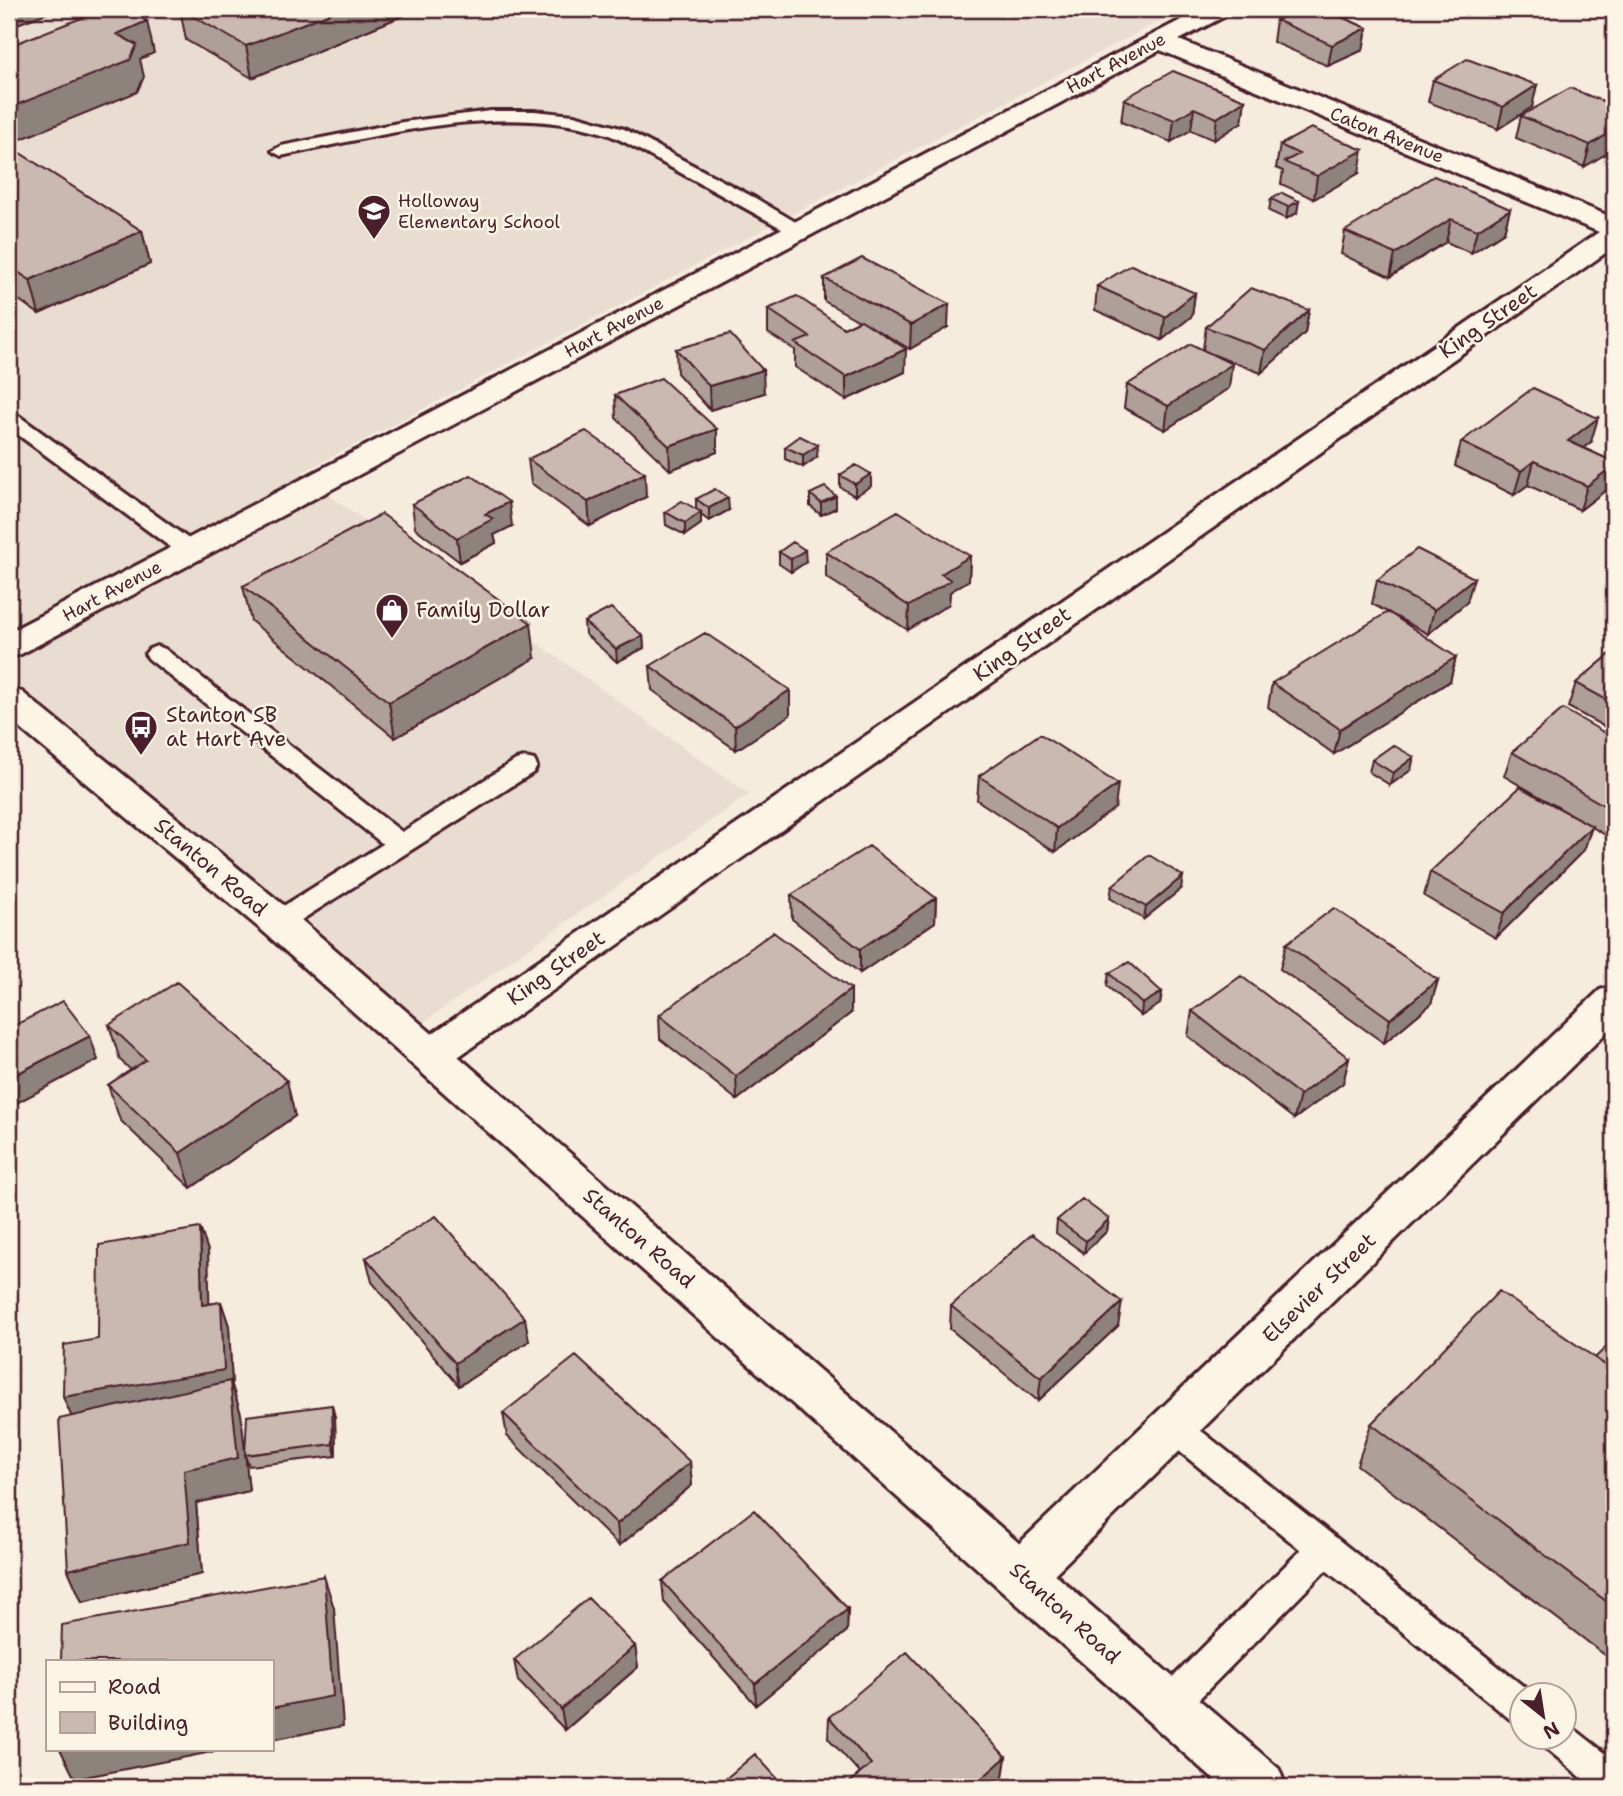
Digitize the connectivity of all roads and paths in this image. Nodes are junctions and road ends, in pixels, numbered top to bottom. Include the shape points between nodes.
1 (1217, 9) edge
2 (1159, 41) junction
3 (281, 151) dead end
4 (1614, 229) edge
5 (799, 230) junction
6 (1614, 234) edge
7 (9, 418) edge
8 (189, 550) junction
9 (9, 646) edge
10 (157, 654) dead end
11 (9, 701) edge
12 (525, 766) dead end
13 (400, 844) junction
14 (278, 922) junction
15 (1614, 1001) edge
16 (431, 1055) junction
17 (1174, 1428) junction
18 (1324, 1549) junction
19 (1021, 1574) junction
20 (1508, 1697) edge
21 (1169, 1705) junction
22 (1574, 1750) edge
23 (1614, 1782) edge
24 (1260, 1787) edge

1 - 2 street, Hart Avenue
2 - 4 street, Caton Avenue
2 - 5 street, Hart Avenue
3 - 5 lane via 478,119 578,120 613,130
5 - 8 street, Hart Avenue
6 - 16 street, King Street
7 - 8 lane
8 - 9 street, Hart Avenue
10 - 13 lane
11 - 14 street, Stanton Road
12 - 13 lane
13 - 14 lane
14 - 16 street, Stanton Road
15 - 17 street, Elsevier Street
16 - 19 street, Stanton Road
17 - 18 lane
17 - 19 street, Elsevier Street
18 - 20 lane
18 - 21 lane
19 - 21 street, Stanton Road
21 - 24 street, Stanton Road
22 - 23 lane

